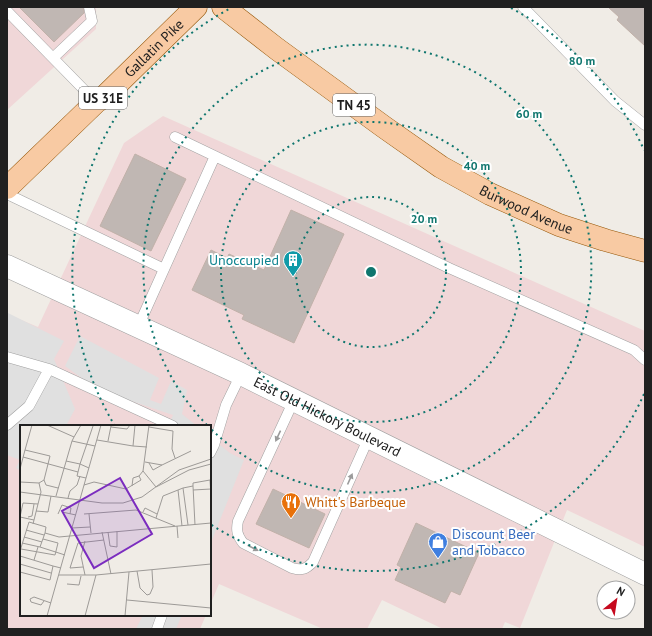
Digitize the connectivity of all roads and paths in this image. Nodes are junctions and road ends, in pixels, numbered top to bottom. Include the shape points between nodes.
1 (89, 7) edge
2 (196, 7) edge
3 (224, 7) edge
4 (523, 7) edge
5 (7, 10) edge
6 (54, 57) junction
7 (96, 102) junction
8 (645, 126) edge
9 (175, 137) dead end
10 (215, 156) junction
11 (7, 188) edge
12 (7, 194) edge
13 (645, 251) edge
14 (7, 266) edge
15 (164, 269) junction
16 (138, 326) junction
17 (7, 357) edge
18 (645, 360) edge
19 (49, 369) junction
20 (241, 374) junction
21 (294, 400) junction
22 (7, 425) edge
23 (171, 425) edge
24 (369, 437) junction
25 (211, 447) edge
26 (645, 574) edge
27 (162, 616) edge
28 (157, 629) edge

1 - 6 lane via 92,21
2 - 7 main road, Gallatin Pike / US 31E
3 - 13 main road, Burwood Avenue / TN 45 via 384,128 441,167 490,194 559,225
4 - 8 lane via 615,101
5 - 6 lane
6 - 7 lane
7 - 11 main road, Gallatin Pike / US 31E
9 - 10 lane
10 - 15 lane
10 - 18 lane via 449,268 634,350
12 - 15 lane
14 - 16 street, East Old Hickory Boulevard
15 - 16 lane
16 - 20 street, East Old Hickory Boulevard
17 - 19 lane
19 - 22 lane via 29,406
19 - 23 lane
20 - 21 street, East Old Hickory Boulevard
20 - 25 lane via 226,405
21 - 24 street, East Old Hickory Boulevard
21 -> 24 lane via 236,529 243,543 285,564 301,570 313,562
24 - 26 street, East Old Hickory Boulevard
27 - 28 lane

